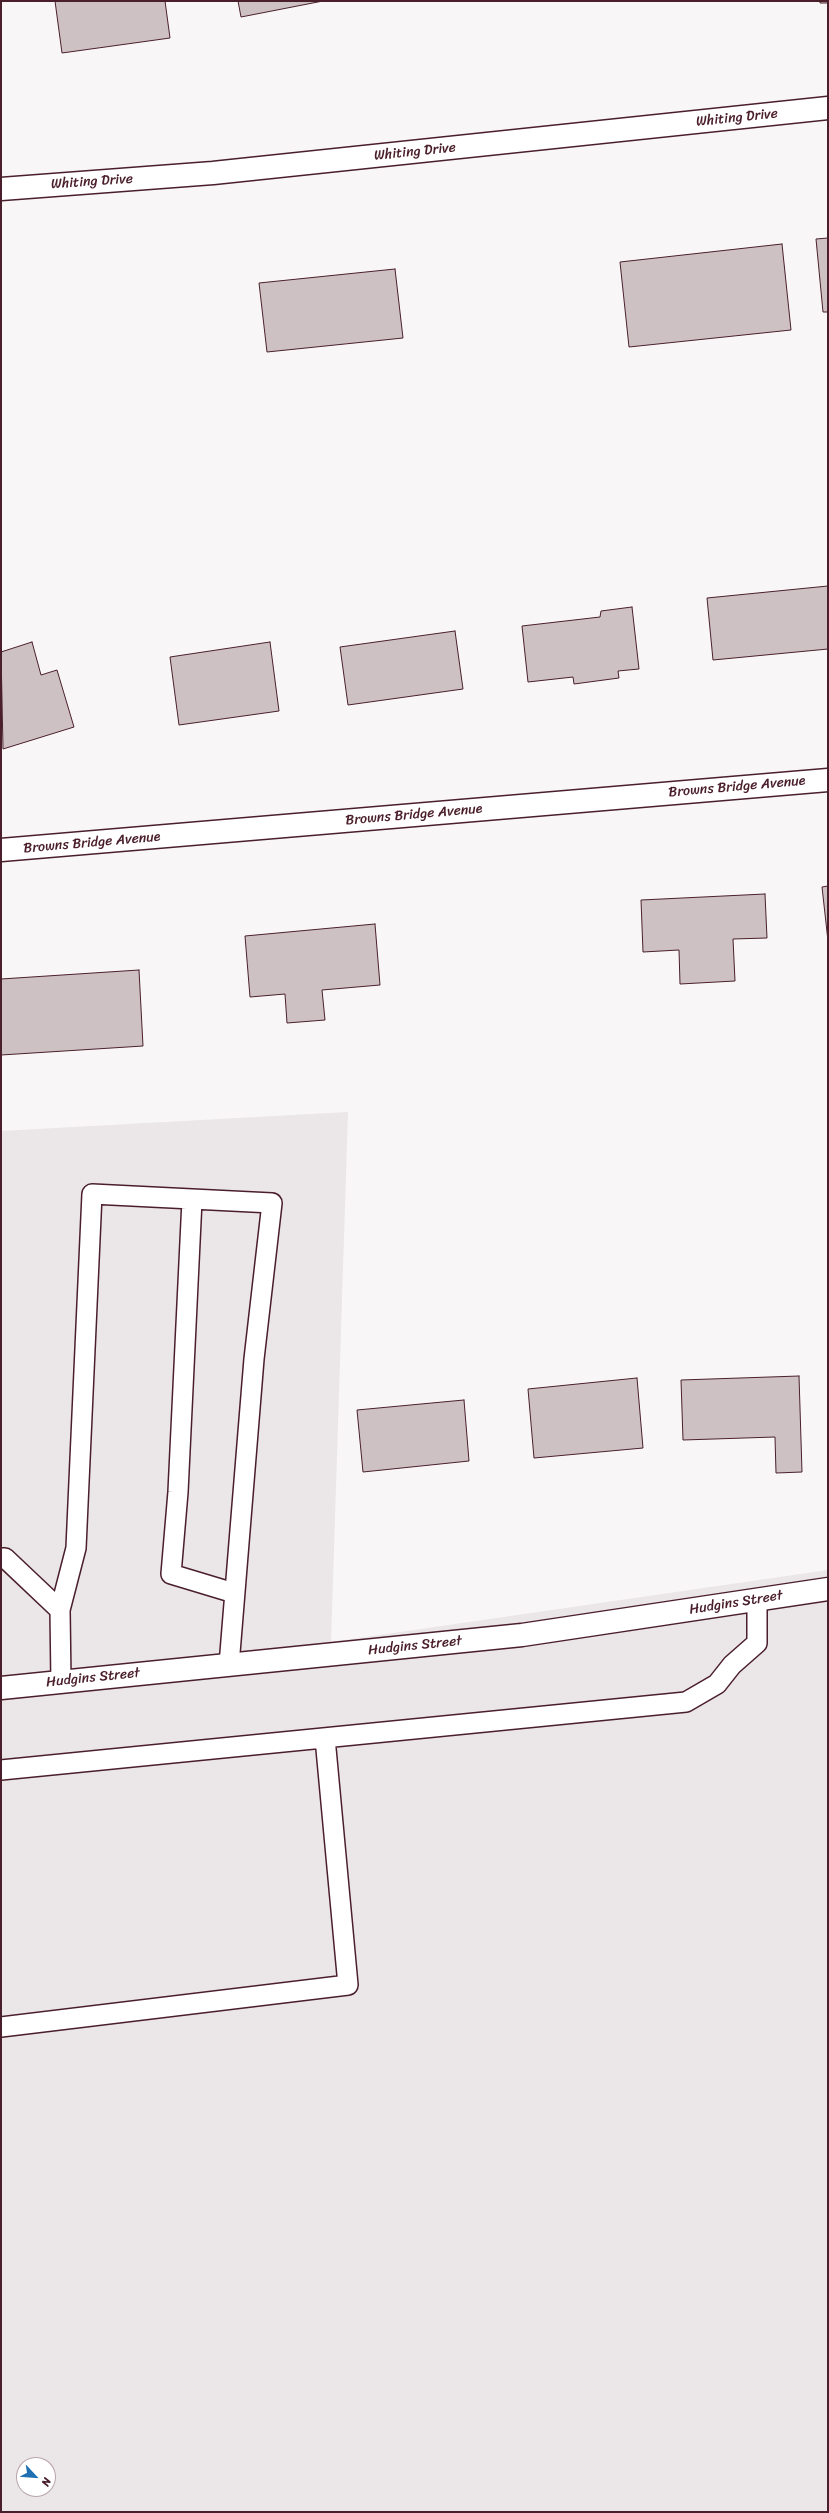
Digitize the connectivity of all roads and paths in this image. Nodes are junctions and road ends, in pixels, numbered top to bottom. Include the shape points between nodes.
1 (828, 108) edge
2 (1, 188) edge
3 (828, 780) edge
4 (1, 850) edge
5 (192, 1200) junction
6 (1, 1558) edge
7 (828, 1589) edge
8 (234, 1593) junction
9 (757, 1600) junction
10 (60, 1610) junction
11 (229, 1665) junction
12 (61, 1682) junction
13 (1, 1688) edge
14 (325, 1738) junction
15 (1, 1770) edge
16 (1, 2027) edge

1 - 2 street, Whiting Drive via 213,173
3 - 4 street, Browns Bridge Avenue
5 - 8 lane via 178,1492 171,1574
5 - 8 lane via 272,1203 254,1359
5 - 10 lane via 92,1194 76,1548
6 - 10 lane via 5,1558
7 - 9 street, Hudgins Street
8 - 11 lane
9 - 11 street, Hudgins Street via 522,1635
9 - 14 lane via 757,1643 732,1665 717,1684 686,1702
10 - 12 lane
11 - 12 street, Hudgins Street
12 - 13 street, Hudgins Street
14 - 15 lane
14 - 16 lane via 348,1985

